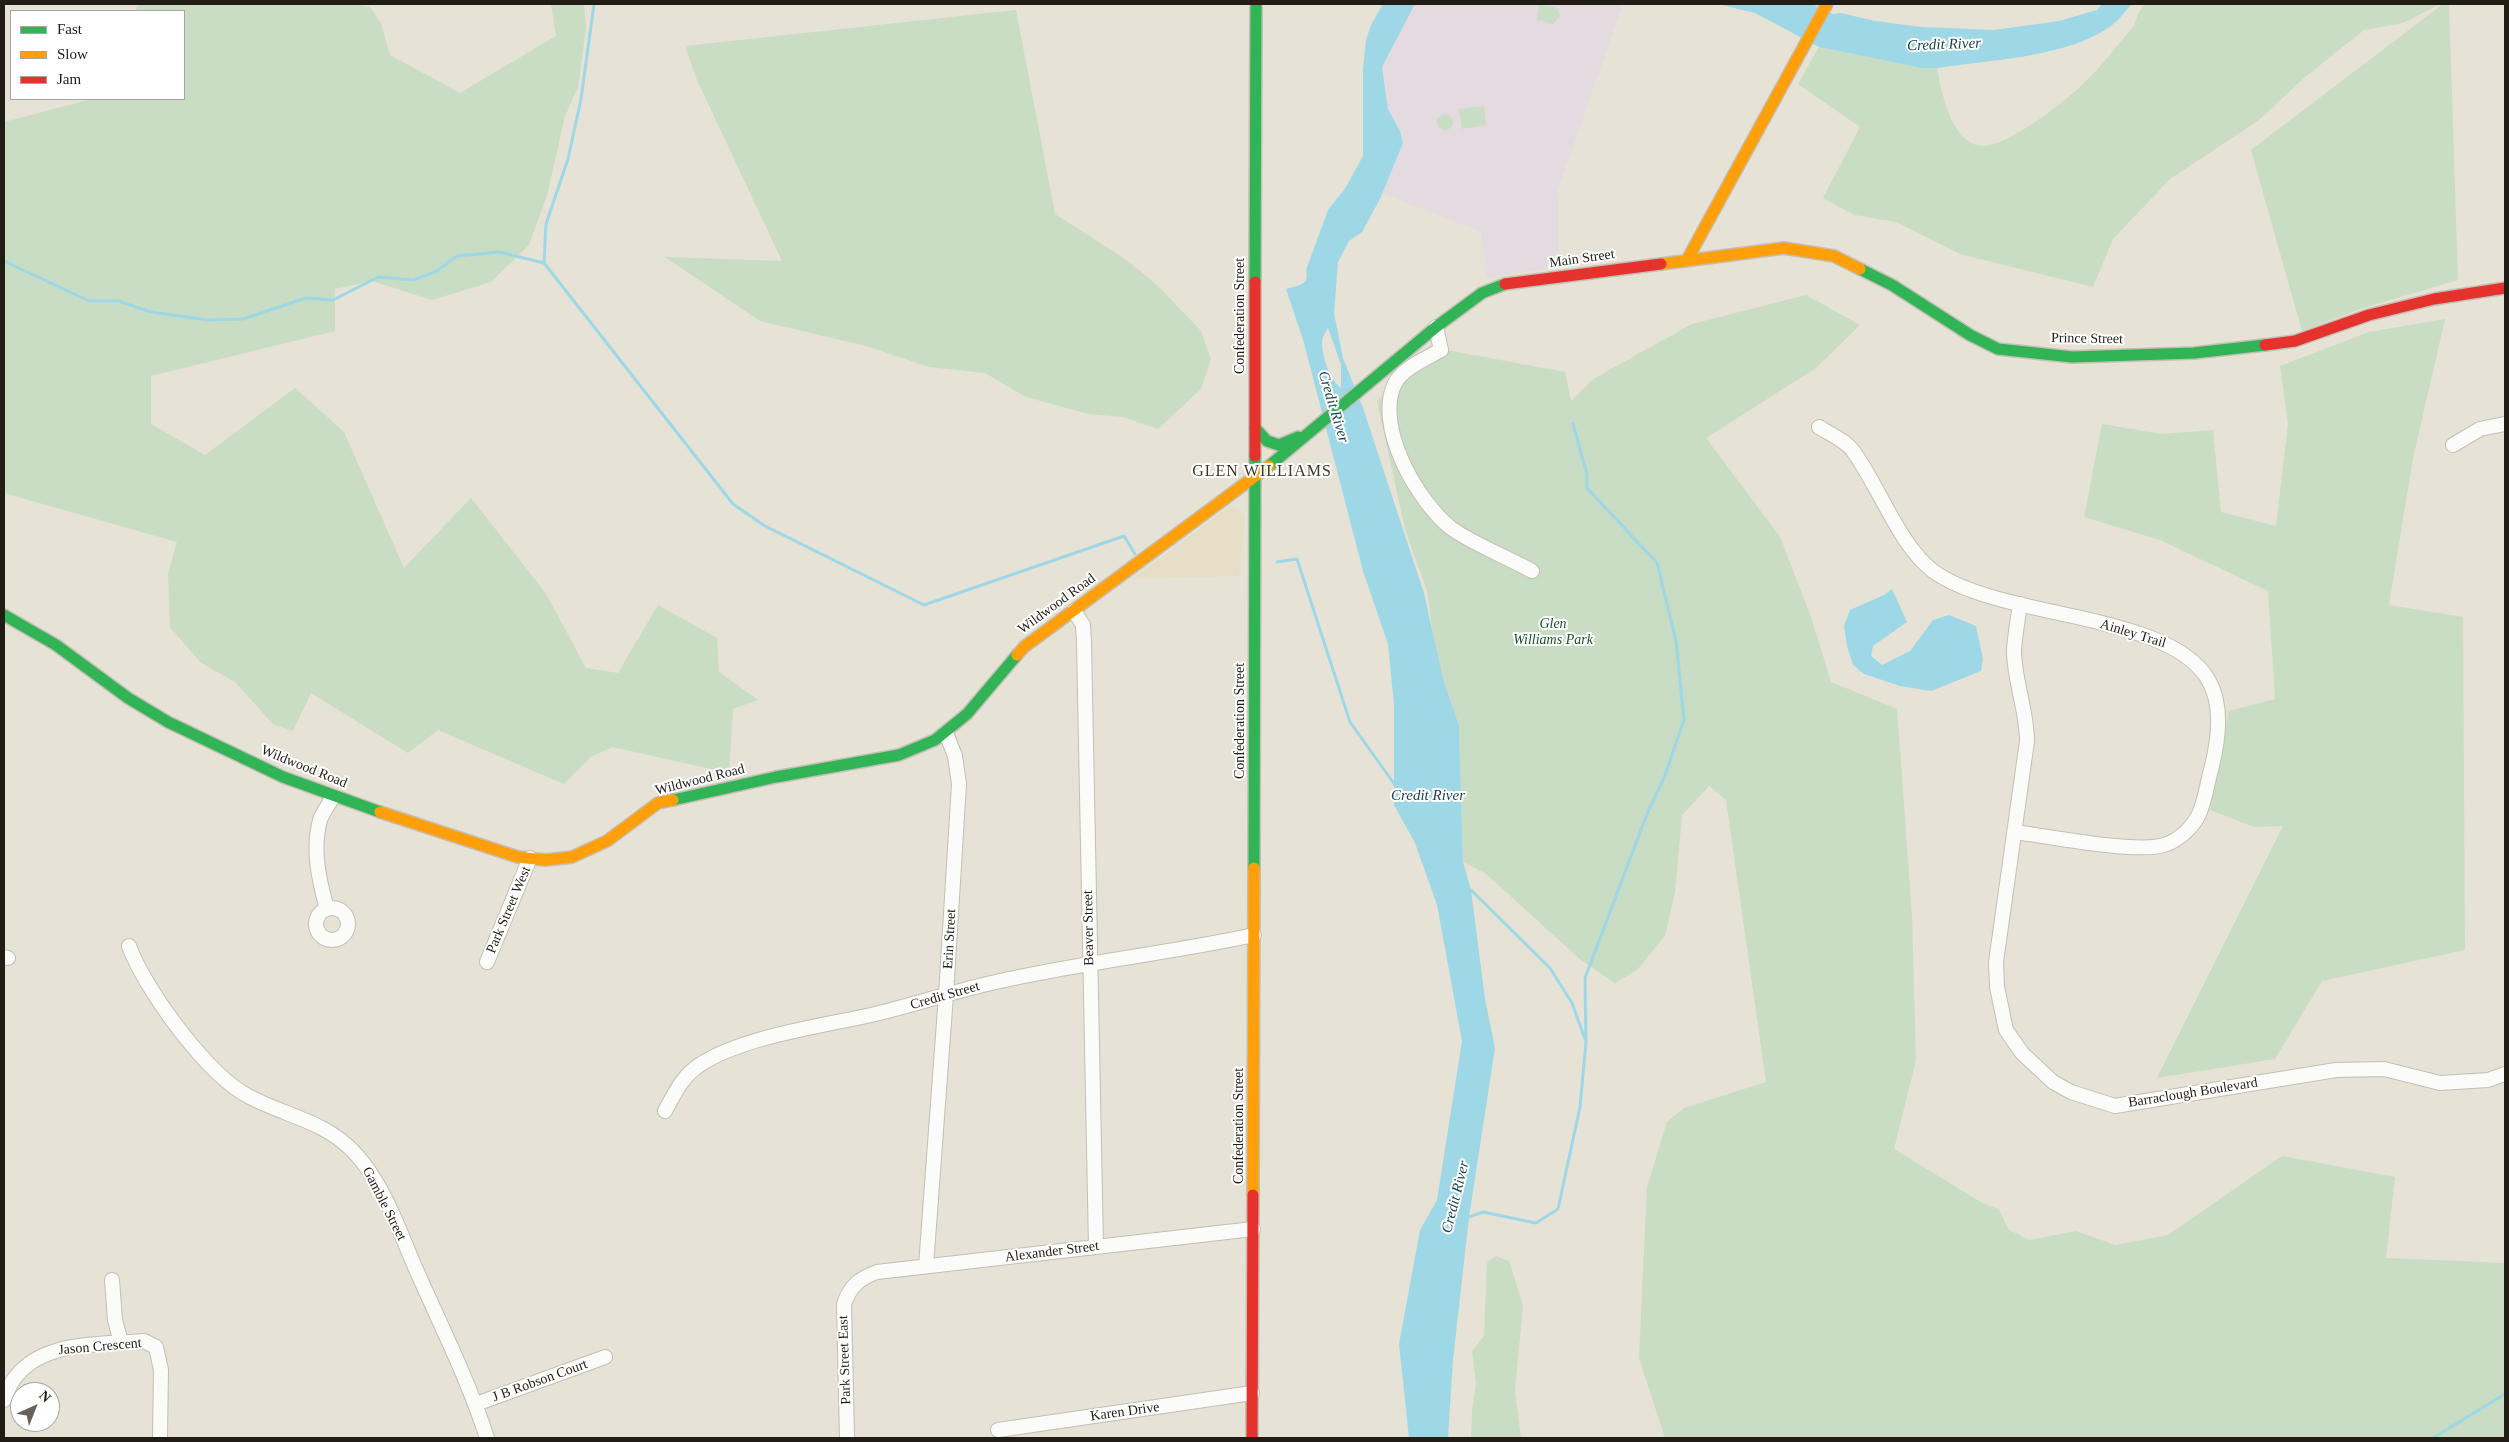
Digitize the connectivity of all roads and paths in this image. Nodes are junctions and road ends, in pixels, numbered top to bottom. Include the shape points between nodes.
1 (1256, 4) edge
2 (1827, 4) edge
3 (1687, 260) junction
4 (2505, 288) edge
5 (1436, 327) junction
6 (2505, 424) edge
7 (1819, 427) dead end
8 (1255, 428) junction
9 (1308, 432) junction
10 (2453, 445) dead end
11 (1255, 477) junction
12 (1532, 571) dead end
13 (2020, 604) junction
14 (1074, 611) junction
15 (4, 615) edge
16 (946, 733) junction
17 (333, 797) junction
18 (2015, 832) junction
19 (530, 858) junction
20 (327, 908) dead end
21 (1254, 935) junction
22 (129, 946) dead end
23 (487, 962) dead end
24 (1090, 963) junction
25 (946, 995) junction
26 (2505, 1074) edge
27 (665, 1111) dead end
28 (1253, 1230) junction
29 (1096, 1247) junction
30 (926, 1266) junction
31 (112, 1280) dead end
32 (854, 1285) joint
33 (121, 1343) junction
34 (605, 1357) dead end
35 (1252, 1393) junction
36 (4, 1400) edge
37 (476, 1404) junction
38 (998, 1430) dead end
39 (160, 1438) edge
40 (487, 1438) edge
41 (847, 1438) edge
42 (1252, 1438) edge

1 - 8 street, Confederation Street
2 - 3 street
3 - 4 street, Prince Street via 1784,248 1834,256 1892,285 1998,349 2072,356 2194,353 2295,340 2370,315 2434,299
3 - 5 street, Main Street via 1504,284 1482,293
5 - 9 street, Main Street
5 - 12 street via 1441,350 1413,366 1396,382 1389,403 1398,454 1431,510 1452,529
6 - 10 street via 2480,429
7 - 13 street, Ainley Trail via 1852,449 1918,558 1954,585
8 - 9 street via 1267,441 1279,445
8 - 11 street, Confederation Street
9 - 11 street, Main Street
11 - 14 street, Wildwood Road
11 - 21 street, Confederation Street
13 - 18 street, Barraclough Boulevard via 2014,651 2027,720 2027,741
13 - 18 street, Ainley Trail via 2171,645 2192,661 2209,681 2219,715 2216,750 2199,814 2183,835 2166,845 2144,849
14 - 16 street, Wildwood Road via 1024,647
14 - 24 street, Beaver Street via 1083,626 1084,642
15 - 17 street, Wildwood Road via 56,645 128,698 168,722
16 - 19 street, Wildwood Road via 899,755 658,803 607,841 572,857
16 - 25 street, Erin Street via 955,756 959,784
17 - 19 street, Wildwood Road via 518,857
17 - 20 street via 320,819 317,841 318,877
18 - 26 street, Barraclough Boulevard via 1996,962 1997,988 2006,1030 2038,1070 2071,1092 2115,1106 2336,1070 2384,1069 2440,1083 2488,1080
19 - 23 street, Park Street West
21 - 24 street, Credit Street
21 - 28 street, Confederation Street
22 - 37 street, Gamble Street via 147,985 203,1058 226,1082 253,1099 320,1125 364,1163 389,1208
24 - 25 street, Credit Street
24 - 29 street, Beaver Street
25 - 27 street, Credit Street via 918,1005 778,1036 716,1056 700,1064 679,1083
25 - 30 street, Erin Street
28 - 29 street, Alexander Street
28 - 35 street, Confederation Street
29 - 30 street, Alexander Street
30 - 32 street, Alexander Street via 877,1272
31 - 33 street via 115,1320
32 - 41 street, Park Street East via 843,1315
33 - 36 street, Jason Crescent via 54,1350 31,1361 13,1380
33 - 39 street, Jason Crescent via 144,1341 156,1347 161,1370
34 - 37 street, J B Robson Court
35 - 38 street, Karen Drive
35 - 42 street, Confederation Street
37 - 40 street, Gamble Street

